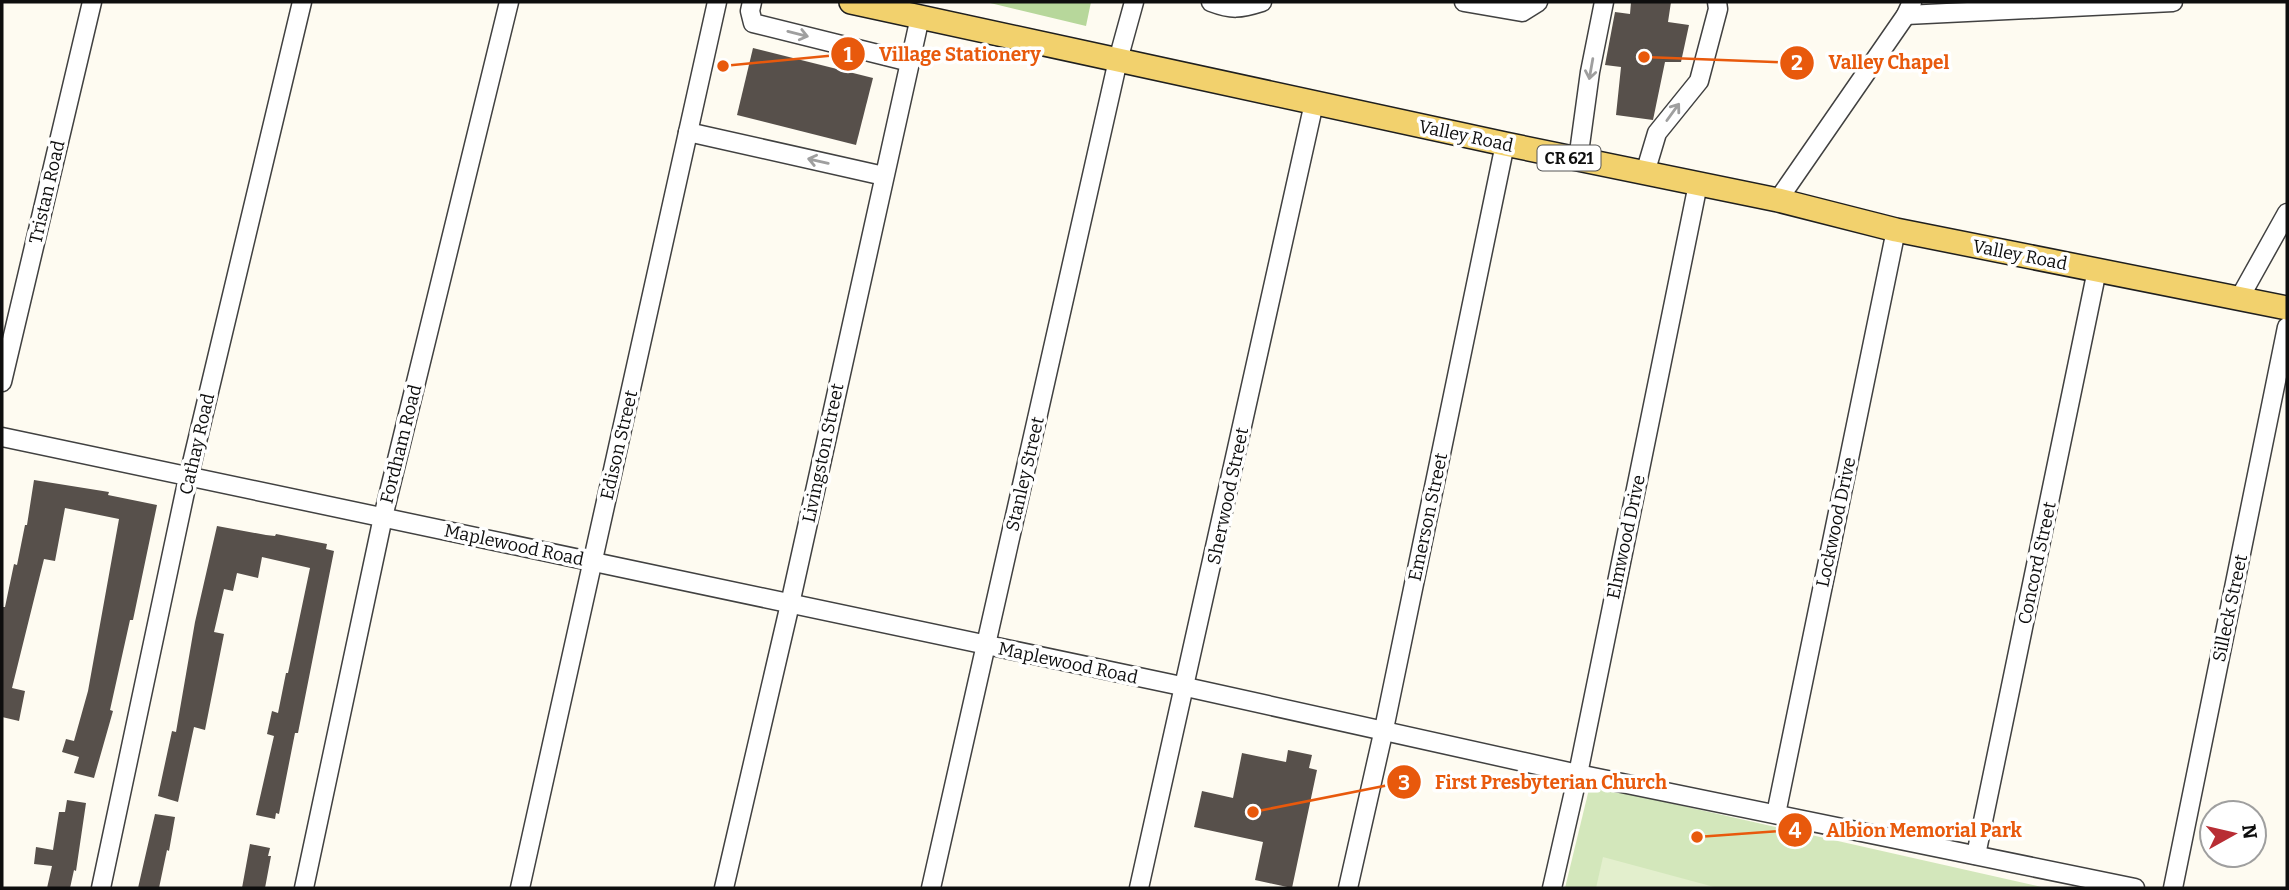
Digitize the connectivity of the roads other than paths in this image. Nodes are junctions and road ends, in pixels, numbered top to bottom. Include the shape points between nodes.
1 (92, 2) edge
2 (302, 2) edge
3 (509, 2) edge
4 (717, 2) edge
5 (752, 2) edge
6 (851, 2) edge
7 (1134, 2) edge
8 (1210, 2) edge
9 (1262, 2) edge
10 (1464, 2) edge
11 (1538, 2) edge
12 (1604, 2) edge
13 (1717, 2) edge
14 (2173, 2) edge
15 (1909, 8) edge
16 (920, 18) junction
17 (1118, 60) junction
18 (910, 62) junction
19 (1314, 103) junction
20 (688, 132) junction
21 (1505, 144) junction
22 (1578, 160) junction
23 (1645, 173) junction
24 (884, 176) junction
25 (1698, 184) junction
26 (1778, 200) junction
27 (2287, 213) edge
28 (1896, 230) junction
29 (2097, 270) junction
30 (2239, 299) junction
31 (2287, 308) edge
32 (2287, 327) edge
33 (2, 382) edge
34 (2, 437) edge
35 (189, 478) junction
36 (383, 517) junction
37 (593, 562) junction
38 (790, 604) junction
39 (987, 646) junction
40 (1186, 687) junction
41 (1384, 729) junction
42 (1578, 774) junction
43 (1776, 814) junction
44 (1976, 855) junction
45 (101, 888) edge
46 (304, 888) edge
47 (520, 888) edge
48 (724, 888) edge
49 (931, 888) edge
50 (1139, 888) edge
51 (1348, 888) edge
52 (1552, 888) edge
53 (2135, 888) edge
54 (2173, 888) edge

1 - 33 street, Tristan Road
2 - 35 street, Cathay Road
3 - 36 street, Fordham Road
4 - 20 street, Edison Street
5 -> 18 street via 753,23
6 - 16 main road, Valley Road / CR 621
7 - 17 street, Stanley Street
8 - 9 street via 1228,9
10 - 11 street via 1522,12
12 -> 22 street
23 -> 13 street via 1657,133 1699,81
14 - 15 street
15 - 26 street
16 - 17 main road, Valley Road / CR 621
16 - 18 street, Livingston Street
17 - 19 main road, Valley Road / CR 621
17 - 39 street, Stanley Street
18 - 24 street, Livingston Street
19 - 21 main road, Valley Road / CR 621
19 - 40 street, Sherwood Street
24 -> 20 street
20 - 37 street, Edison Street
21 - 22 main road, Valley Road / CR 621
21 - 41 street, Emerson Street
22 - 23 main road, Valley Road / CR 621
23 - 25 main road, Valley Road / CR 621
24 - 38 street, Livingston Street
25 - 26 main road, Valley Road / CR 621
25 - 42 street, Elmwood Drive
26 - 28 main road, Valley Road / CR 621
27 - 30 street
28 - 29 main road, Valley Road / CR 621
28 - 43 street, Lockwood Drive
29 - 30 main road, Valley Road / CR 621
29 - 44 street, Concord Street
30 - 31 main road, Valley Road / CR 621
32 - 54 street, Silleck Street
34 - 35 street, Maplewood Road
35 - 36 street, Maplewood Road
35 - 45 street, Cathay Road
36 - 37 street, Maplewood Road
36 - 46 street, Fordham Road
37 - 38 street, Maplewood Road
37 - 47 street, Edison Street
38 - 39 street, Maplewood Road
38 - 48 street, Livingston Street
39 - 40 street, Maplewood Road
39 - 49 street, Stanley Street
40 - 41 street, Maplewood Road
40 - 50 street, Sherwood Street
41 - 42 street, Maplewood Road
41 - 51 street, Emerson Street
42 - 43 street, Maplewood Road
42 - 52 street, Elmwood Drive
43 - 44 street, Maplewood Road
44 - 53 street, Maplewood Road

